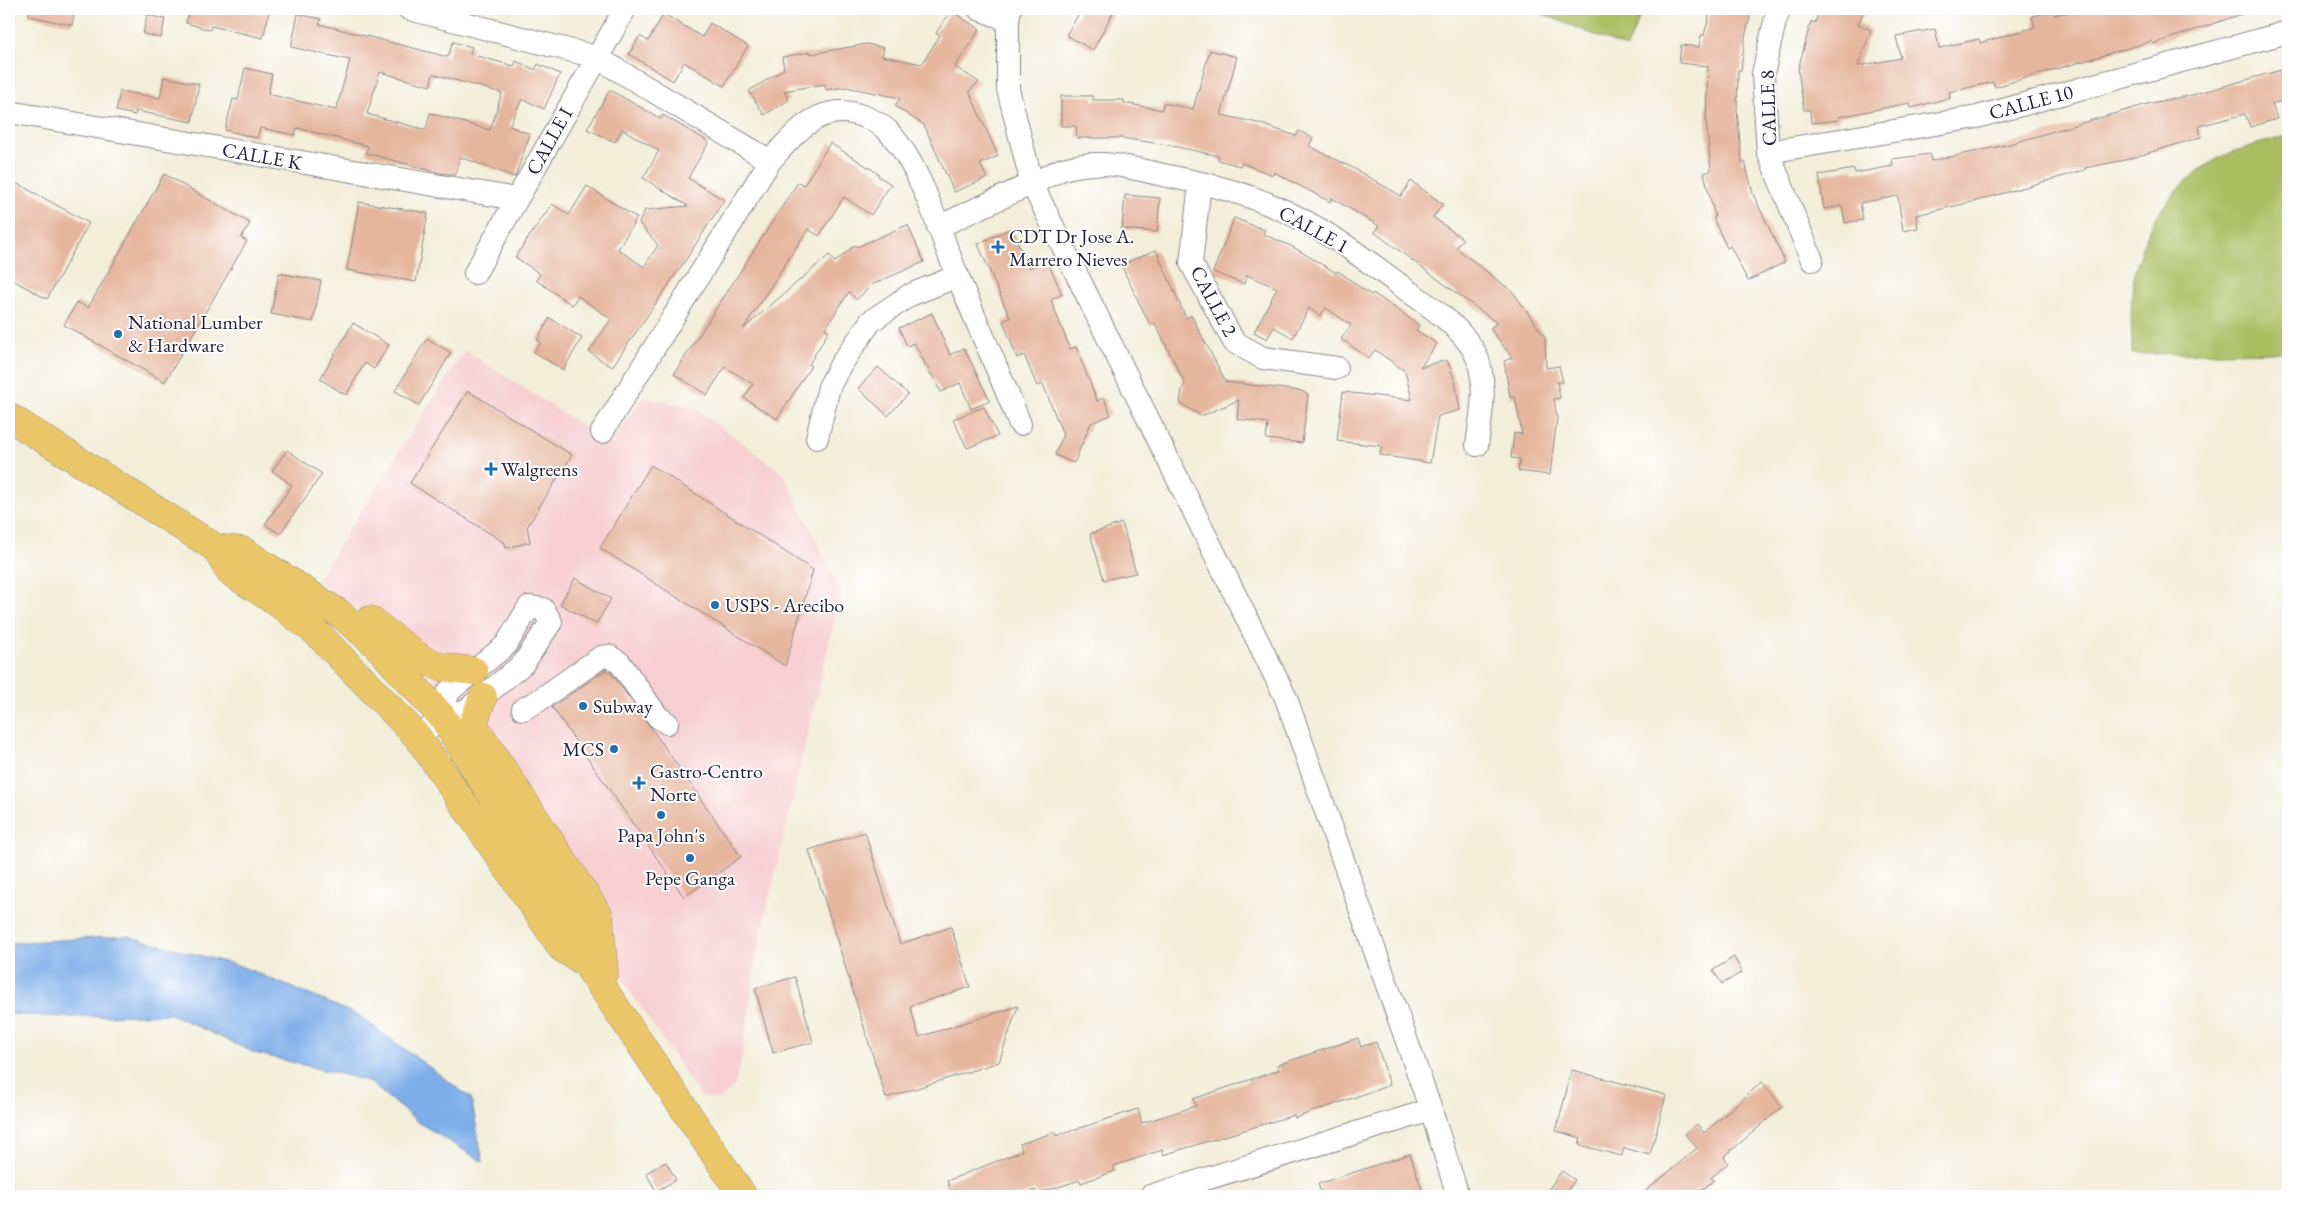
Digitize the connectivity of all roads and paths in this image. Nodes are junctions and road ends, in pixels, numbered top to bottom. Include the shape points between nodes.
1 (409, 9) edge
2 (625, 9) edge
3 (979, 9) edge
4 (1780, 9) edge
5 (1009, 14) edge
6 (2288, 32) edge
7 (596, 57) junction
8 (9, 112) edge
9 (1768, 152) junction
10 (770, 161) junction
11 (1200, 183) junction
12 (1032, 184) junction
13 (516, 200) junction
14 (938, 227) junction
15 (1812, 260) dead end
16 (475, 273) dead end
17 (958, 276) junction
18 (1337, 368) dead end
19 (9, 417) edge
20 (1020, 424) dead end
21 (602, 432) dead end
22 (817, 438) dead end
23 (1477, 445) dead end
24 (216, 548) junction
25 (334, 609) junction
26 (474, 670) junction
27 (483, 697) junction
28 (523, 709) dead end
29 (442, 718) junction
30 (667, 723) dead end
31 (418, 737) junction
32 (585, 962) junction
33 (607, 994) junction
34 (1431, 1110) junction
35 (743, 1196) edge
36 (1150, 1196) edge
37 (1458, 1196) edge

1 - 7 street
2 - 7 street, CALLE I
3 - 5 street
4 - 9 street, CALLE 8 via 1774,21 1763,74
5 - 12 street via 1008,89
6 - 9 street, CALLE 10 via 1977,117
7 - 10 street
7 - 13 street, CALLE I
8 - 13 street, CALLE K
9 - 15 street, CALLE 8
10 - 14 street via 795,134 818,116 843,112 866,118 886,128 902,147
10 - 21 street
11 - 12 street, CALLE 1 via 1112,163 1083,163
11 - 18 street, CALLE 2 via 1191,263 1234,342 1263,358
11 - 23 street, CALLE 1 via 1265,202 1338,239 1457,329 1474,352 1482,376 1483,404
12 - 14 street, CALLE 1
12 - 34 street via 1286,698
13 - 16 street, CALLE I
14 - 17 street
17 - 20 street
17 - 22 street via 910,295 871,320 829,387
19 - 24 main road
24 - 25 main road via 243,551
24 - 31 main road via 229,571 316,632
25 - 26 main road via 362,614 422,659 441,667
25 - 29 main road via 377,645
26 - 27 street via 506,645 529,607 542,609 551,622 523,664
26 - 29 street via 448,692
27 - 29 street via 464,712
27 - 33 main road via 473,724 600,916
28 - 30 street via 601,657 609,656 620,663 658,718
29 - 31 street
29 - 32 main road via 581,936
31 - 32 main road via 562,948
32 - 33 main road
33 - 35 main road
34 - 36 street
34 - 37 street

